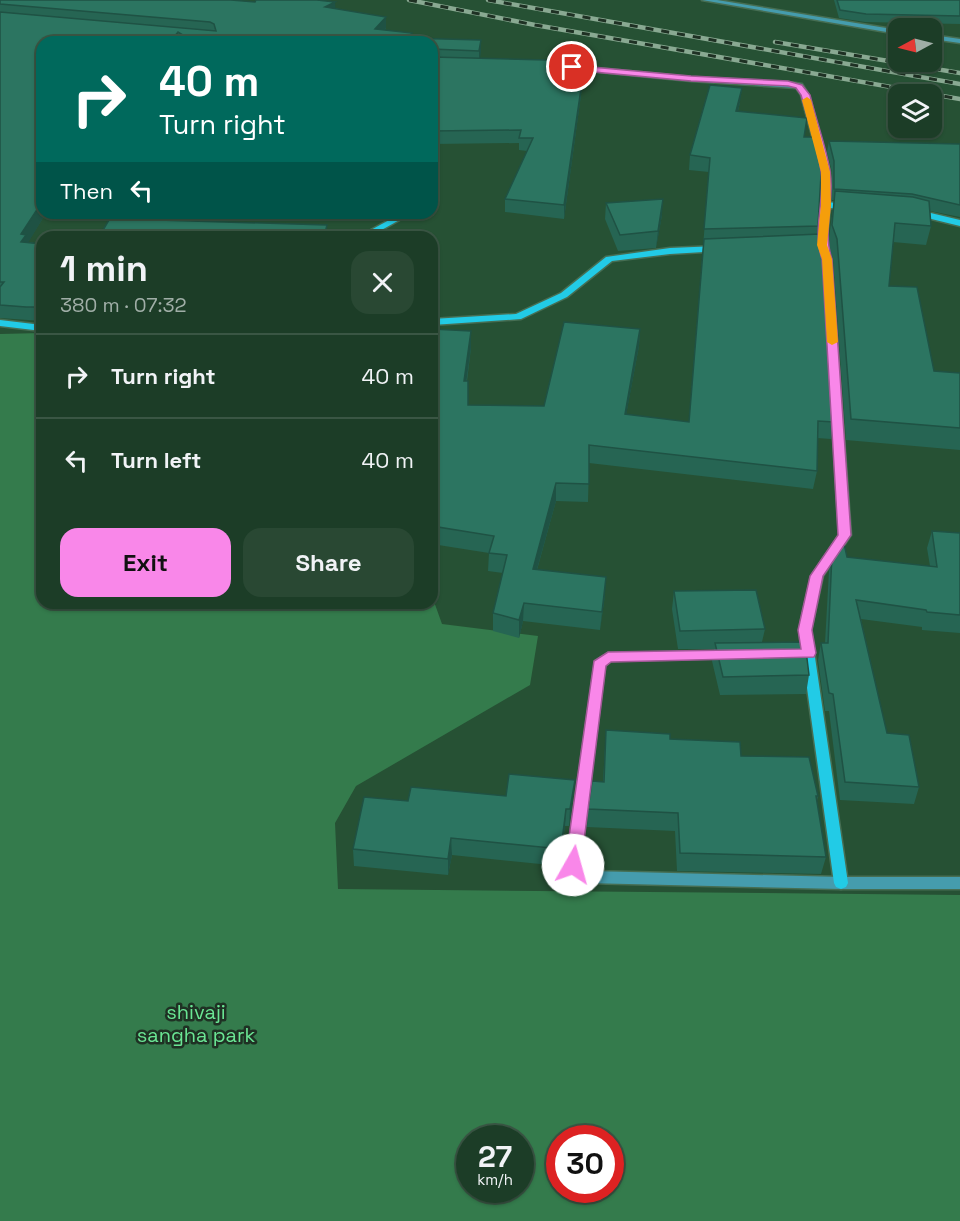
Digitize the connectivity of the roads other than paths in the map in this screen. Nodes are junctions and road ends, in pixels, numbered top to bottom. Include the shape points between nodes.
1 (705, 0) edge
2 (888, 30) edge
3 (942, 38) edge
4 (960, 41) edge
5 (560, 66) edge
6 (826, 205) junction
7 (862, 208) edge
8 (909, 211) edge
9 (396, 219) edge
10 (960, 223) edge
11 (374, 231) edge
12 (728, 249) edge
13 (438, 322) edge
14 (0, 323) edge
15 (36, 327) edge
16 (750, 654) edge
17 (841, 883) junction
18 (960, 883) edge

1 - 2 street
3 - 4 street
5 - 6 street via 799,86 805,95 826,172
6 - 7 street
6 - 17 street via 816,245 827,259 845,535 817,576 803,653
8 - 10 street
9 - 11 street
12 - 13 street via 609,259 564,295 518,317
14 - 15 street
16 - 17 street via 608,657 599,664 573,865 586,877
17 - 18 street

